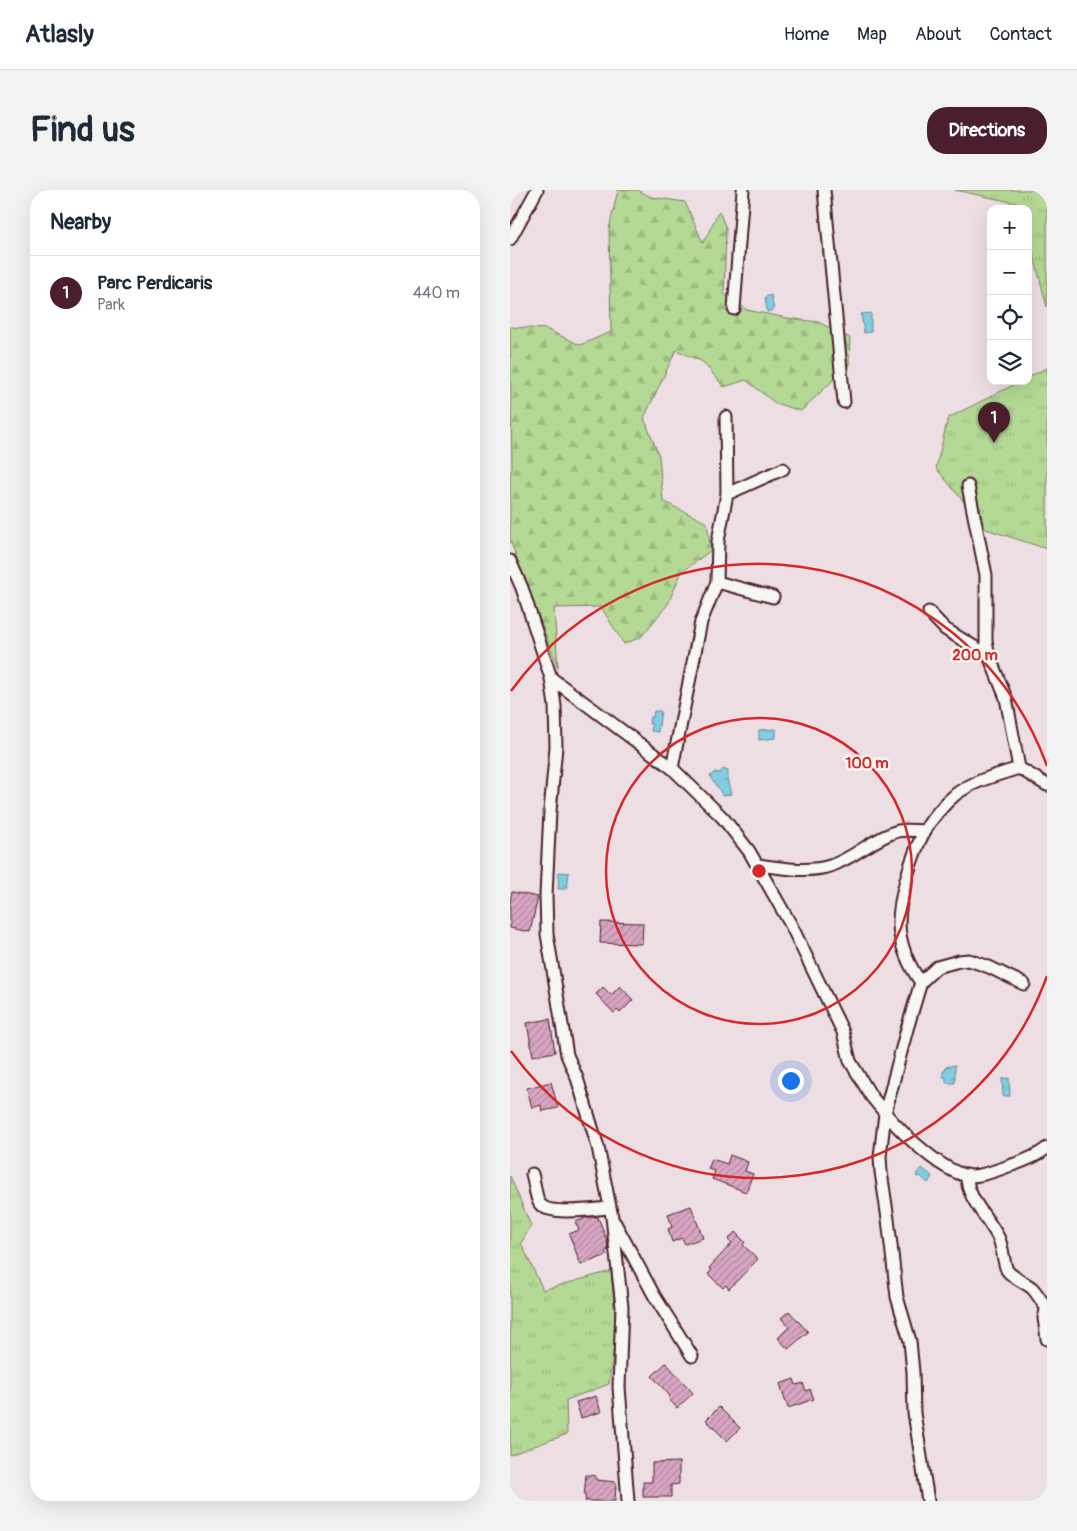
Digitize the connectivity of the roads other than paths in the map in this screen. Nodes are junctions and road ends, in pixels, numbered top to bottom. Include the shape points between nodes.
1 (537, 190) edge
2 (743, 190) edge
3 (827, 192) edge
4 (510, 239) edge
5 (734, 309) dead end
6 (844, 402) dead end
7 (726, 417) dead end
8 (783, 469) dead end
9 (968, 486) dead end
10 (727, 494) junction
11 (510, 560) edge
12 (717, 582) junction
13 (774, 597) dead end
14 (930, 612) dead end
15 (989, 656) junction
16 (551, 678) junction
17 (672, 768) junction
18 (1020, 768) junction
19 (1047, 785) edge
20 (925, 831) junction
21 (758, 865) junction
22 (921, 982) junction
23 (1024, 984) dead end
24 (885, 1113) junction
25 (1047, 1148) edge
26 (532, 1174) dead end
27 (967, 1175) junction
28 (611, 1212) junction
29 (1046, 1307) edge
30 (1047, 1339) edge
31 (692, 1356) dead end
32 (628, 1501) edge
33 (928, 1501) edge

1 - 4 street
2 - 5 street
3 - 6 street
7 - 10 street
8 - 10 street
9 - 15 street via 986,575
10 - 12 street via 718,542
11 - 16 street
12 - 13 street
12 - 17 street via 701,622
14 - 15 street via 945,628
15 - 18 street via 1006,698
16 - 17 street
16 - 28 street via 556,706 556,747 550,811 547,934 568,1054 598,1147
17 - 21 street via 723,818
18 - 19 street
18 - 20 street via 974,783 960,792
20 - 21 street via 900,830 829,866 788,869
20 - 22 street via 905,884 899,913 902,943 912,970
21 - 24 street via 843,1032 850,1061
22 - 23 street via 937,967 969,960
22 - 24 street
24 - 27 street via 903,1134 931,1156 955,1172
24 - 33 street via 880,1172 897,1297 910,1342 914,1413
25 - 27 street via 1021,1162
26 - 28 street via 540,1203 547,1209
27 - 29 street via 974,1199 998,1238 1007,1269 1033,1289
28 - 31 street via 655,1297
28 - 32 street via 622,1307 619,1387
29 - 30 street

